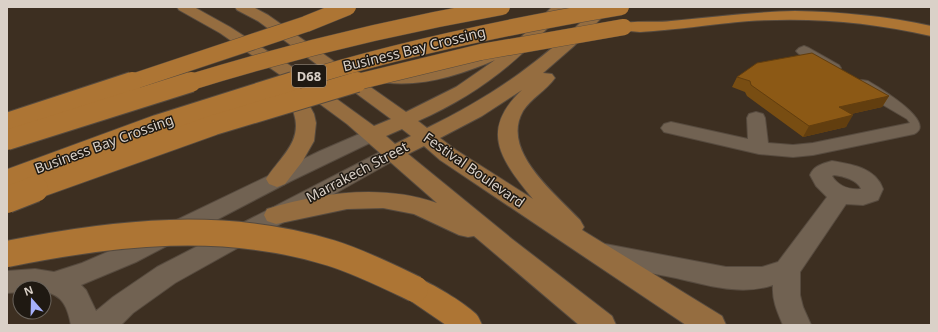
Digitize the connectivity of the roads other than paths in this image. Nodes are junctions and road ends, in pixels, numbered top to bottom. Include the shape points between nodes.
1 (184, 7) edge
2 (348, 7) edge
3 (502, 7) edge
4 (560, 7) edge
5 (605, 7) edge
6 (621, 7) edge
7 (766, 7) edge
8 (252, 10) edge
9 (624, 27) junction
10 (931, 31) edge
11 (526, 40) junction
12 (804, 51) dead end
13 (557, 54) junction
14 (329, 65) junction
15 (288, 72) junction
16 (756, 118) dead end
17 (404, 120) junction
18 (7, 123) edge
19 (671, 128) dead end
20 (371, 135) junction
21 (425, 137) junction
22 (7, 140) edge
23 (759, 148) junction
24 (813, 149) junction
25 (393, 153) junction
26 (832, 168) junction
27 (277, 179) junction
28 (7, 180) edge
29 (841, 194) junction
30 (7, 200) edge
31 (276, 215) junction
32 (502, 246) junction
33 (592, 250) junction
34 (7, 254) edge
35 (787, 270) junction
36 (7, 282) edge
37 (54, 283) junction
38 (85, 325) edge
39 (101, 325) edge
40 (467, 325) edge
41 (601, 325) edge
42 (711, 325) edge
43 (797, 325) edge

1 - 15 main road via 226,30
2 - 18 highway, bridge via 306,24
3 - 22 highway, Business Bay Crossing / D68, bridge via 375,32 293,52 209,75
4 - 11 main road, Marrakech Street
5 - 13 main road, Marrakech Street
6 - 28 highway, Business Bay Crossing / D68, bridge via 446,39 361,61 208,107
7 - 9 highway via 653,20
8 - 14 main road, Festival Boulevard
9 - 10 highway via 748,17 812,15 882,21
9 - 30 highway, bridge via 480,52 341,86 192,132
11 - 14 main road via 465,68 433,76 382,77
11 - 17 main road, Marrakech Street via 504,62 474,84 433,108
12 - 24 street via 914,115 920,123 914,128
13 - 21 main road, Marrakech Street via 502,96
13 - 33 main road via 552,71 511,116 508,130 509,146 525,175
14 - 17 main road, Festival Boulevard
15 - 20 main road
15 - 27 main road via 293,94 304,112 308,126 303,144
16 - 23 street
17 - 20 main road, Marrakech Street
17 - 21 main road, Festival Boulevard
19 - 23 street
20 - 25 main road
20 - 27 street, Marrakech Street
21 - 25 main road, Marrakech Street
21 - 33 main road, Festival Boulevard via 448,155
23 - 24 street via 793,151
24 - 26 street
25 - 31 street, Marrakech Street
25 - 32 main road
26 - 29 street via 822,172 822,180 832,190
26 - 29 street via 856,173 872,187 870,195 865,197
27 - 37 street, Marrakech Street via 123,258
29 - 35 street
31 - 32 main road via 348,200 402,202 432,210
31 - 39 street, Marrakech Street via 166,274 123,305
32 - 41 main road
33 - 35 street via 732,279 762,278
33 - 42 main road, Festival Boulevard
34 - 40 highway, bridge via 51,244 167,232 220,233 271,238 367,266 415,289
35 - 43 street via 786,295
36 - 37 street via 25,280
37 - 38 street via 68,289 78,298 84,311

